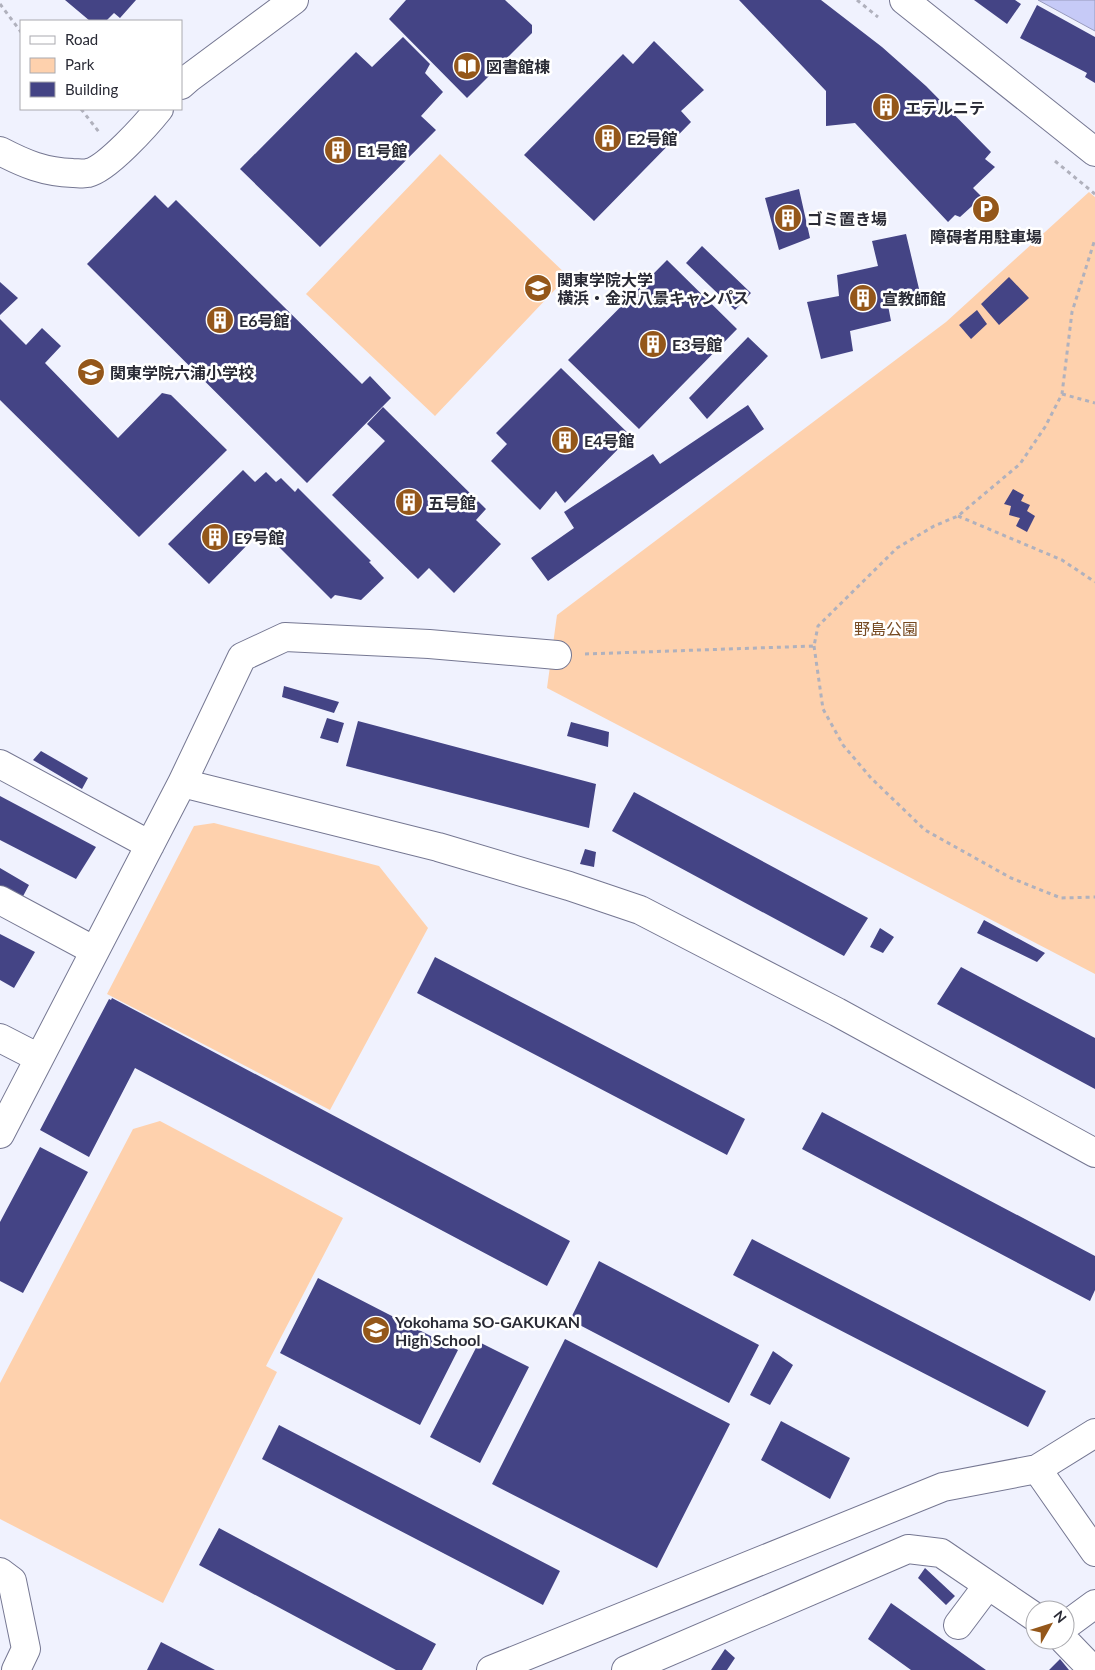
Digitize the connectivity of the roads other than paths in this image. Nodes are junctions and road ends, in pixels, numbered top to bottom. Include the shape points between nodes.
1 (294, 0) edge
2 (904, 0) edge
3 (182, 84) edge
4 (158, 110) edge
5 (0, 151) edge
6 (1095, 152) edge
7 (557, 655) road end
8 (0, 764) edge
9 (182, 783) junction
10 (150, 845) junction
11 (0, 900) edge
12 (95, 951) junction
13 (0, 1038) edge
14 (39, 1058) junction
15 (0, 1134) edge
16 (1095, 1154) edge
17 (1095, 1433) edge
18 (1037, 1469) junction
19 (1095, 1552) edge
20 (0, 1572) edge
21 (988, 1585) junction
22 (1095, 1604) edge
23 (1025, 1610) edge
24 (1075, 1619) edge
25 (958, 1625) dead end
26 (1074, 1650) edge
27 (16, 1670) edge
28 (492, 1670) edge
29 (626, 1670) edge
30 (1093, 1670) edge

1 - 3 street
2 - 6 street
4 - 5 street via 122,149 89,173 52,172
7 - 9 street via 429,644 285,637 242,657
8 - 10 street
9 - 10 street
9 - 16 street via 438,848 640,910 837,1012
10 - 12 street
11 - 12 street
12 - 14 street
13 - 14 street
14 - 15 street
17 - 18 street
18 - 19 street
18 - 28 street via 943,1487
20 - 27 street via 12,1581 26,1649
21 - 23 street
21 - 25 street
21 - 29 street via 941,1553 908,1549
22 - 24 street
26 - 30 street

